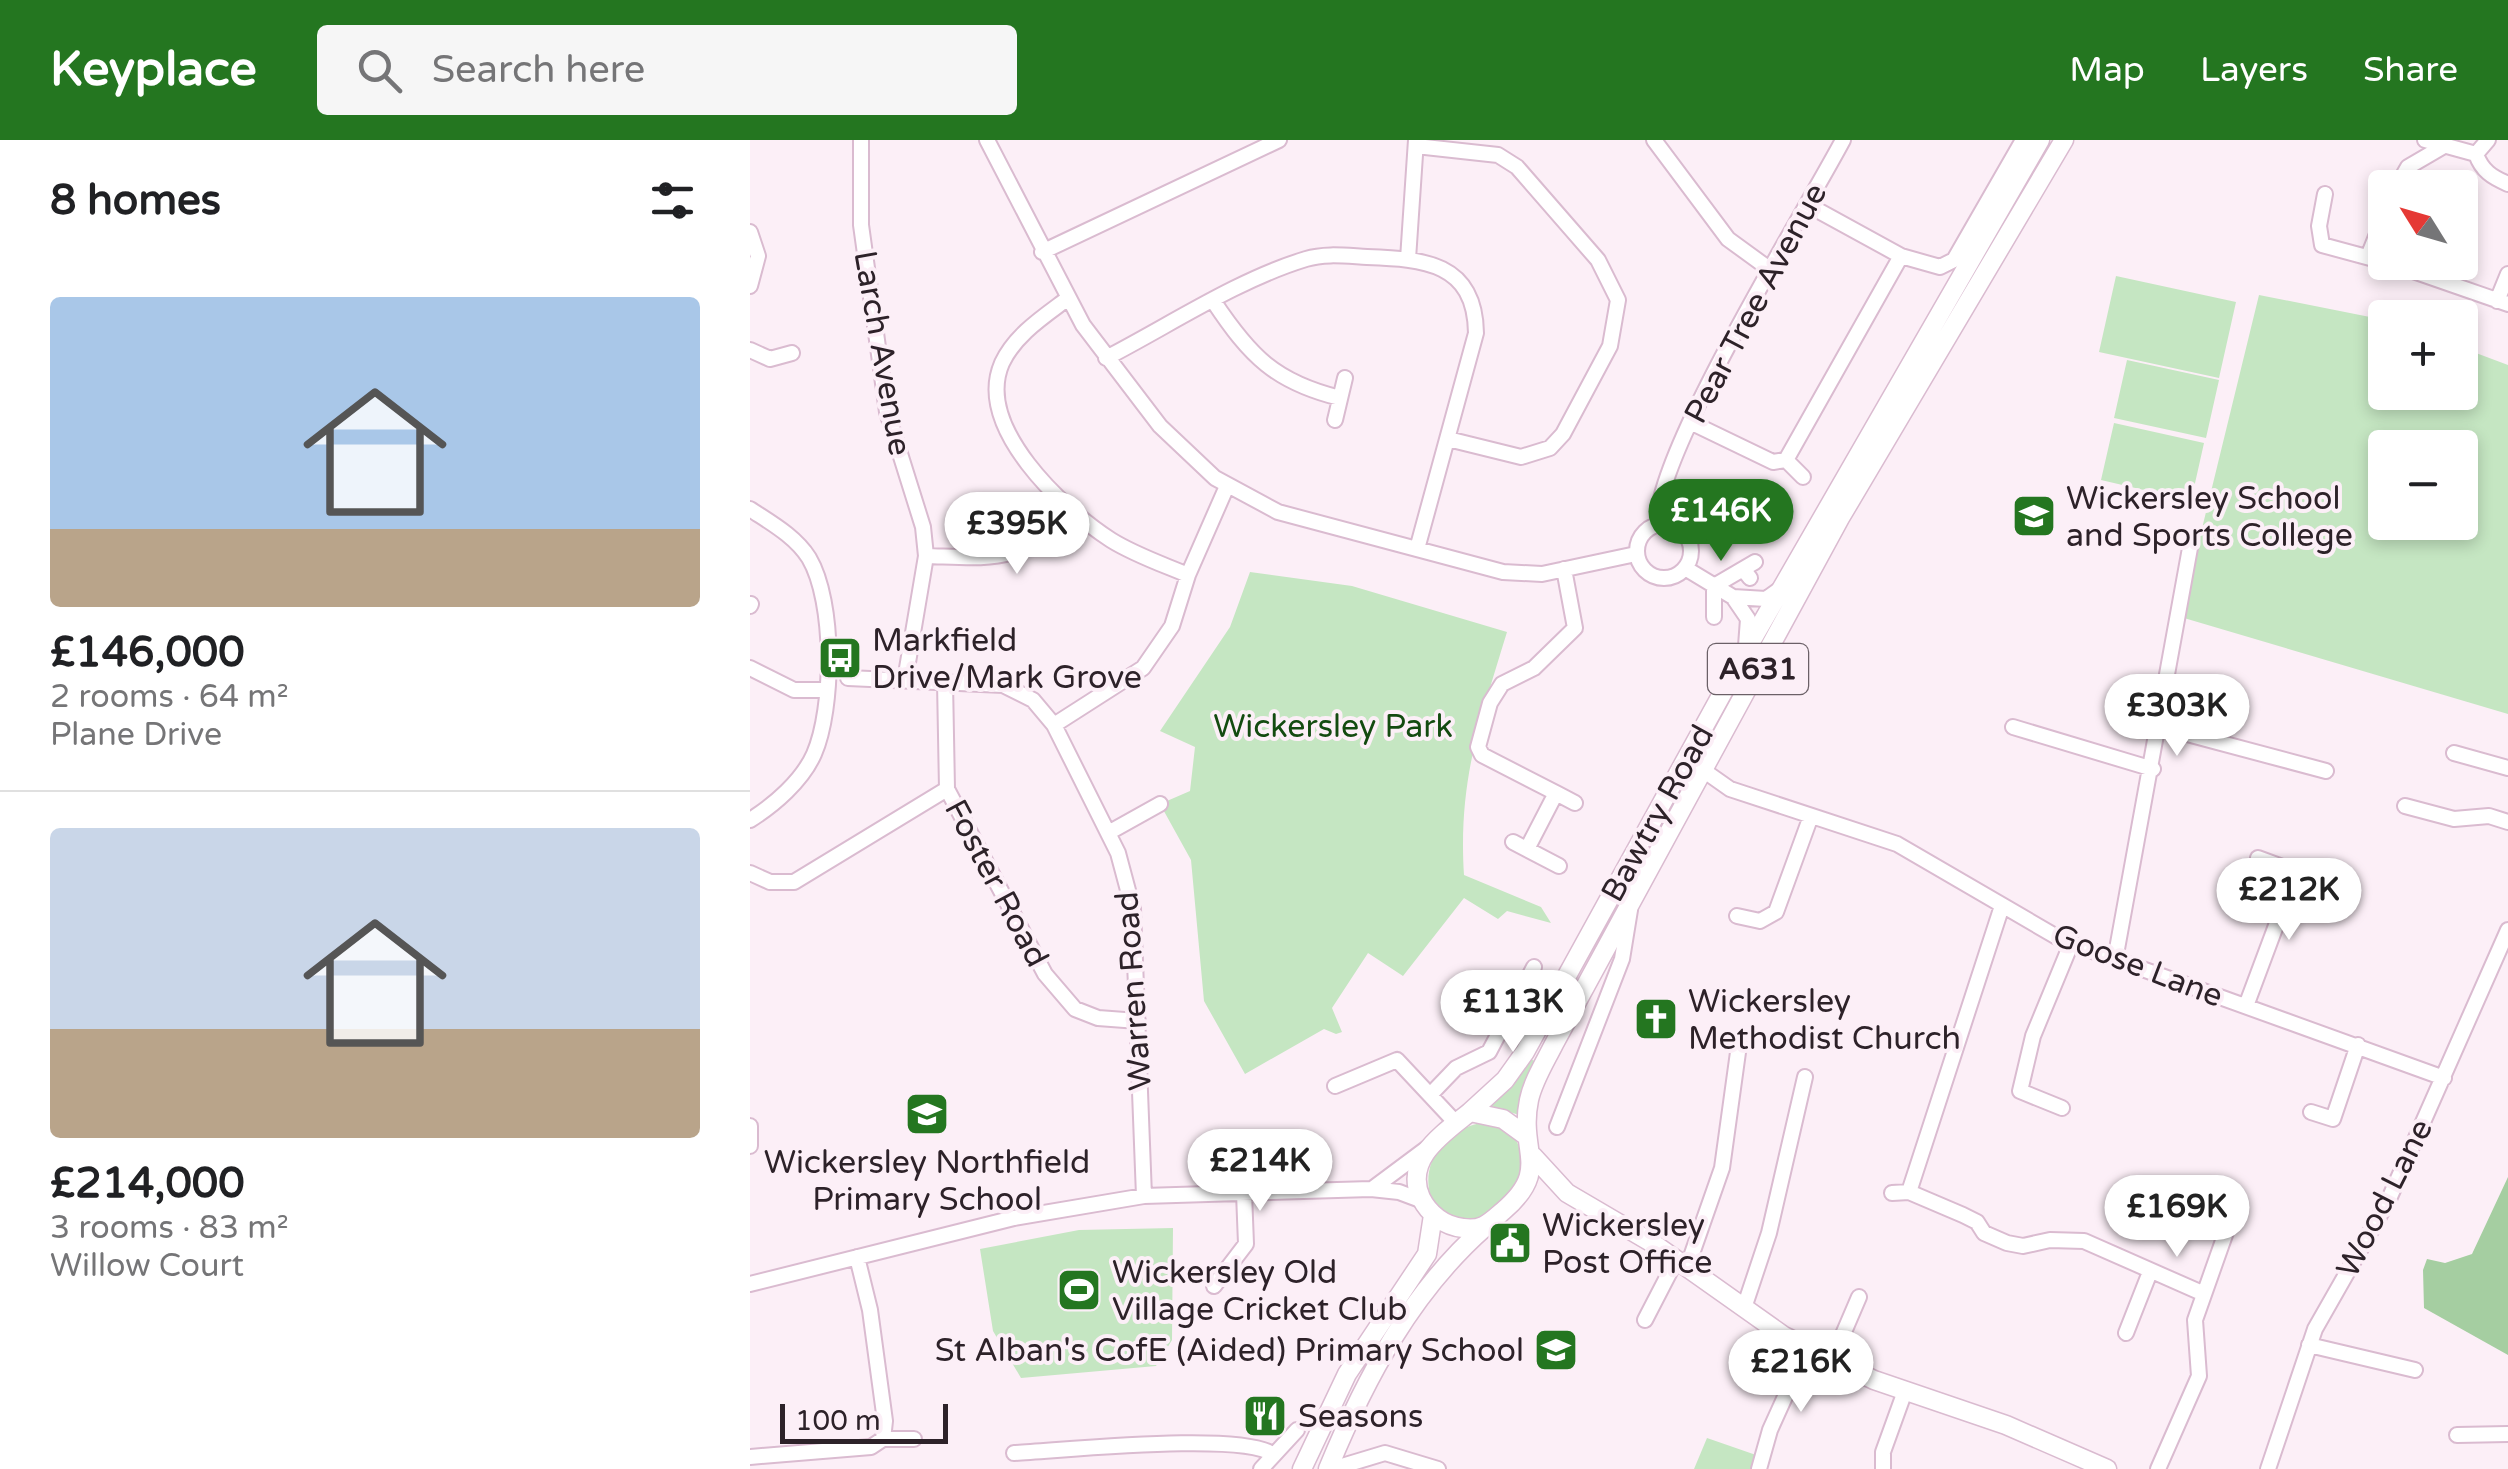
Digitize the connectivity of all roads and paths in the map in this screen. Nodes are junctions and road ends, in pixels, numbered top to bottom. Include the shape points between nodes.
1 (861, 140) edge
2 (988, 140) edge
3 (1280, 140) edge
4 (1654, 140) edge
5 (1843, 140) edge
6 (2022, 140) edge
7 (2040, 140) edge
8 (2064, 140) edge
9 (2424, 140) edge
10 (2488, 140) edge
11 (1416, 143) edge
12 (2444, 146) junction
13 (2476, 154) junction
14 (2406, 170) edge
15 (2508, 184) edge
16 (2324, 194) dead end
17 (1808, 205) junction
18 (750, 232) edge
19 (1042, 252) junction
20 (2368, 254) edge
21 (1901, 256) junction
22 (1408, 259) junction
23 (1772, 271) junction
24 (2508, 274) edge
25 (2438, 280) edge
26 (750, 286) edge
27 (1067, 300) junction
28 (1214, 302) junction
29 (2502, 302) edge
30 (750, 350) edge
31 (792, 353) dead end
32 (1106, 358) junction
33 (1345, 378) dead end
34 (1340, 398) junction
35 (1335, 420) dead end
36 (1690, 422) junction
37 (1448, 439) junction
38 (1786, 460) junction
39 (1804, 478) dead end
40 (1227, 486) junction
41 (1069, 506) junction
42 (750, 509) edge
43 (1658, 524) junction
44 (2190, 548) dead end
45 (1417, 549) junction
46 (1636, 554) junction
47 (926, 556) junction
48 (1685, 568) junction
49 (1564, 569) junction
50 (1750, 570) dead end
51 (1188, 575) junction
52 (1714, 586) junction
53 (1782, 587) junction
54 (1733, 597) junction
55 (1718, 622) dead end
56 (1745, 652) junction
57 (750, 668) edge
58 (848, 678) dead end
59 (906, 680) junction
60 (945, 682) junction
61 (825, 690) junction
62 (1054, 726) junction
63 (2013, 726) dead end
64 (2161, 727) junction
65 (2454, 753) dead end
66 (2508, 768) edge
67 (2153, 769) junction
68 (1702, 770) junction
69 (2326, 771) dead end
70 (1670, 788) junction
71 (947, 789) junction
72 (1730, 789) junction
73 (1692, 790) junction
74 (1556, 793) junction
75 (1575, 803) dead end
76 (1160, 804) dead end
77 (2405, 806) dead end
78 (1811, 816) junction
79 (750, 820) edge
80 (2508, 822) edge
81 (1108, 833) junction
82 (2258, 858) dead end
83 (1559, 866) dead end
84 (750, 872) edge
85 (2296, 872) junction
86 (2339, 886) dead end
87 (1634, 892) junction
88 (2002, 906) junction
89 (1737, 916) dead end
90 (2508, 930) edge
91 (2071, 944) junction
92 (2116, 960) junction
93 (1534, 967) dead end
94 (1584, 986) junction
95 (1606, 998) junction
96 (2246, 1006) junction
97 (1138, 1021) junction
98 (1740, 1045) dead end
99 (2358, 1045) junction
100 (1805, 1077) dead end
101 (2444, 1078) junction
102 (1335, 1086) dead end
103 (1431, 1094) junction
104 (2062, 1108) dead end
105 (2311, 1112) dead end
106 (1463, 1117) junction
107 (750, 1126) edge
108 (1557, 1127) dead end
109 (1524, 1135) junction
110 (750, 1146) edge
111 (1430, 1146) junction
112 (1533, 1156) junction
113 (1371, 1189) junction
114 (1909, 1192) junction
115 (1244, 1193) junction
116 (1567, 1193) junction
117 (1892, 1193) dead end
118 (1144, 1196) junction
119 (1519, 1198) junction
120 (2237, 1201) dead end
121 (1428, 1208) junction
122 (1485, 1227) junction
123 (857, 1257) junction
124 (1682, 1264) junction
125 (2150, 1272) junction
126 (750, 1284) edge
127 (1214, 1286) dead end
128 (2202, 1293) junction
129 (1859, 1297) dead end
130 (1744, 1308) junction
131 (1645, 1320) dead end
132 (2126, 1334) dead end
133 (2309, 1345) junction
134 (1807, 1348) junction
135 (1832, 1360) junction
136 (2415, 1370) dead end
137 (1905, 1391) junction
138 (2477, 1417) dead end
139 (1348, 1421) junction
140 (1297, 1430) dead end
141 (2478, 1434) junction
142 (2508, 1434) edge
143 (2457, 1435) dead end
144 (883, 1438) junction
145 (914, 1438) dead end
146 (1014, 1454) dead end
147 (1274, 1454) junction
148 (750, 1457) edge
149 (1357, 1459) junction
150 (1261, 1469) edge
151 (1302, 1469) edge
152 (1330, 1469) edge
153 (1438, 1469) edge
154 (1759, 1469) edge
155 (1883, 1469) edge
156 (2107, 1469) edge
157 (2158, 1469) edge
158 (2268, 1469) edge

1 - 47 street, Larch Avenue via 861,225 880,368
2 - 19 street
3 - 19 street
4 - 23 street via 1728,239
5 - 17 street, Pear Tree Avenue
6 - 21 street via 1954,260 1932,267
7 - 53 main road, Bawtry Road / A631
8 - 68 main road, Bawtry Road / A631 via 1840,518
9 - 12 street
10 - 13 street
11 - 22 street
11 - 37 street via 1498,155 1517,167 1598,260 1618,300 1610,346 1550,448 1512,457
12 - 13 street
12 - 14 street
13 - 15 street via 2485,171
16 - 20 street via 2322,245
17 - 21 street
17 - 23 street, Pear Tree Avenue
18 - 26 street via 758,256
19 - 27 street
21 - 38 street
22 - 28 street via 1310,258
22 - 37 street via 1450,272 1476,316
23 - 36 street, Pear Tree Avenue
24 - 29 street
25 - 29 street
27 - 32 street
27 - 41 street via 1011,349 996,395 1007,434
28 - 32 street
28 - 34 street via 1254,358 1293,382
30 - 31 street via 770,359
32 - 40 street via 1178,445
33 - 34 street
34 - 35 street
36 - 38 street via 1772,462
36 - 43 street, Pear Tree Avenue via 1662,486
37 - 45 street
38 - 39 street
40 - 45 street via 1278,512
40 - 51 street
41 - 47 street via 1041,540 1014,555
41 - 51 street via 1128,550
42 - 61 street via 799,546 820,580
43 - 46 street via 1640,536
43 - 48 street via 1685,533 1692,552
44 - 64 street
45 - 49 street via 1503,572
46 - 48 street via 1653,576 1676,576
46 - 49 street
47 - 59 street, Larch Avenue
48 - 52 street
49 - 74 street via 1575,628 1534,668 1495,692 1478,748
50 - 52 street
51 - 62 street via 1172,626 1143,668
52 - 54 street
52 - 55 street
53 - 54 street via 1766,599
53 - 56 main road, Bawtry Road / A631
54 - 56 street via 1748,619
56 - 70 main road, Bawtry Road / A631
57 - 61 street via 794,690
58 - 59 street, Warren Road
59 - 60 street, Warren Road
60 - 62 street, Warren Road via 1015,689
60 - 71 street, Foster Road
61 - 79 street via 820,737 807,767
62 - 81 street, Warren Road
63 - 67 street
64 - 67 street
64 - 69 street
65 - 66 street
67 - 92 street
68 - 70 street via 1686,771
68 - 72 street, Goose Lane
68 - 73 main road, Bawtry Road / A631
70 - 106 main road, Bawtry Road / A631 via 1522,1057
71 - 84 street via 794,882 770,882
71 - 97 street, Foster Road via 1062,998 1098,1018
72 - 73 street, Goose Lane
72 - 78 street, Goose Lane
73 - 87 main road, Bawtry Road / A631
74 - 75 street
74 - 83 street via 1520,845
76 - 81 street
77 - 80 street
78 - 88 street, Goose Lane via 1898,844
78 - 89 street via 1776,912 1760,921
81 - 97 street, Warren Road via 1133,909
82 - 85 street
85 - 86 street
85 - 96 street
87 - 94 main road, Bawtry Road / A631
87 - 95 street, Bawtry Road via 1622,959
88 - 91 street, Goose Lane
88 - 114 street
90 - 101 street, Wood Lane
91 - 92 street, Goose Lane
91 - 104 street via 2033,1036 2020,1090
92 - 96 street, Goose Lane
93 - 103 street via 1488,1052 1456,1068
94 - 95 street
94 - 109 main road, Bawtry Road / A631 via 1532,1090
95 - 108 street, Bawtry Road
96 - 99 street, Goose Lane
97 - 118 street, Warren Road
98 - 124 street via 1722,1168
99 - 101 street, Goose Lane
99 - 105 street via 2333,1119
100 - 130 street via 1770,1233
101 - 133 street, Wood Lane via 2389,1199
102 - 103 street via 1396,1060
103 - 106 street
106 - 109 main road via 1504,1119
106 - 111 main road, A631
107 - 110 street
109 - 112 main road
111 - 113 street
111 - 121 main road via 1416,1178
112 - 116 main road
112 - 119 main road via 1530,1182
113 - 115 street
113 - 121 street via 1399,1192
114 - 117 street
114 - 125 street via 1963,1215 1993,1239 2022,1246 2084,1241
115 - 118 street
115 - 127 street via 1246,1244
116 - 119 main road
116 - 124 main road
118 - 123 street via 1014,1218
119 - 122 main road
120 - 128 street
121 - 122 main road via 1457,1228
121 - 151 main road via 1427,1254 1347,1374
122 - 139 main road via 1403,1321
123 - 126 street
123 - 144 street via 886,1421
124 - 130 main road
124 - 131 street
125 - 128 street
125 - 132 street
128 - 157 street via 2195,1320 2199,1376
129 - 135 street
130 - 134 main road
133 - 136 street
133 - 158 street, Wood Lane
134 - 135 main road
134 - 154 street
135 - 137 main road
137 - 155 street
137 - 156 main road
138 - 141 street
139 - 149 street
139 - 152 main road
140 - 147 street
141 - 142 street
141 - 143 street
144 - 145 street
144 - 148 street via 870,1446
146 - 147 street via 1184,1443
147 - 150 street
149 - 152 street
149 - 153 street via 1390,1453

